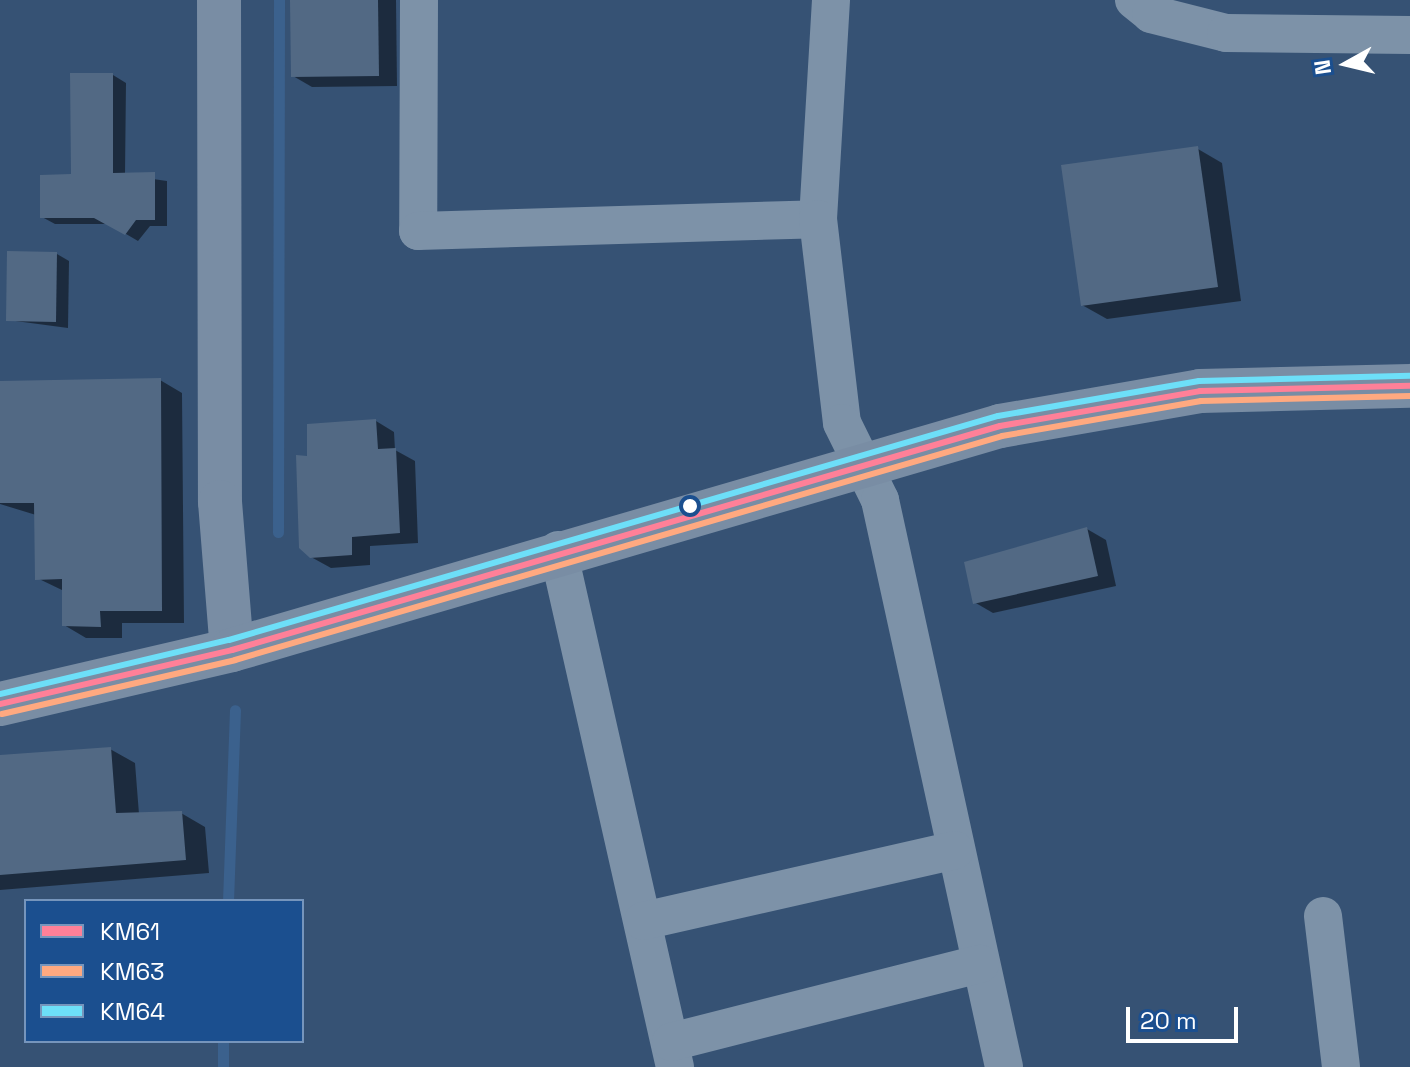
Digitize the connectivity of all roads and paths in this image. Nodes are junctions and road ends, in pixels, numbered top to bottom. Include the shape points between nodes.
1 (219, 0) edge
2 (419, 0) edge
3 (831, 0) edge
4 (1134, 0) edge
5 (1410, 35) edge
6 (818, 219) junction
7 (1410, 386) edge
8 (860, 462) junction
9 (558, 550) junction
10 (232, 650) junction
11 (0, 704) edge
12 (955, 850) junction
13 (1323, 916) dead end
14 (643, 921) junction
15 (980, 964) junction
16 (673, 1055) edge
17 (1004, 1067) edge
18 (1341, 1067) edge

1 - 10 main road via 220,502
2 - 6 street via 418,231
3 - 6 street
4 - 5 street via 1151,14 1226,33
6 - 8 street via 842,423
7 - 8 main road via 1200,391 1084,407
8 - 9 main road
8 - 12 street via 880,500
9 - 10 main road
9 - 14 street
10 - 11 main road
12 - 14 street
12 - 15 street
13 - 18 street
14 - 16 street
15 - 16 street
15 - 17 street

